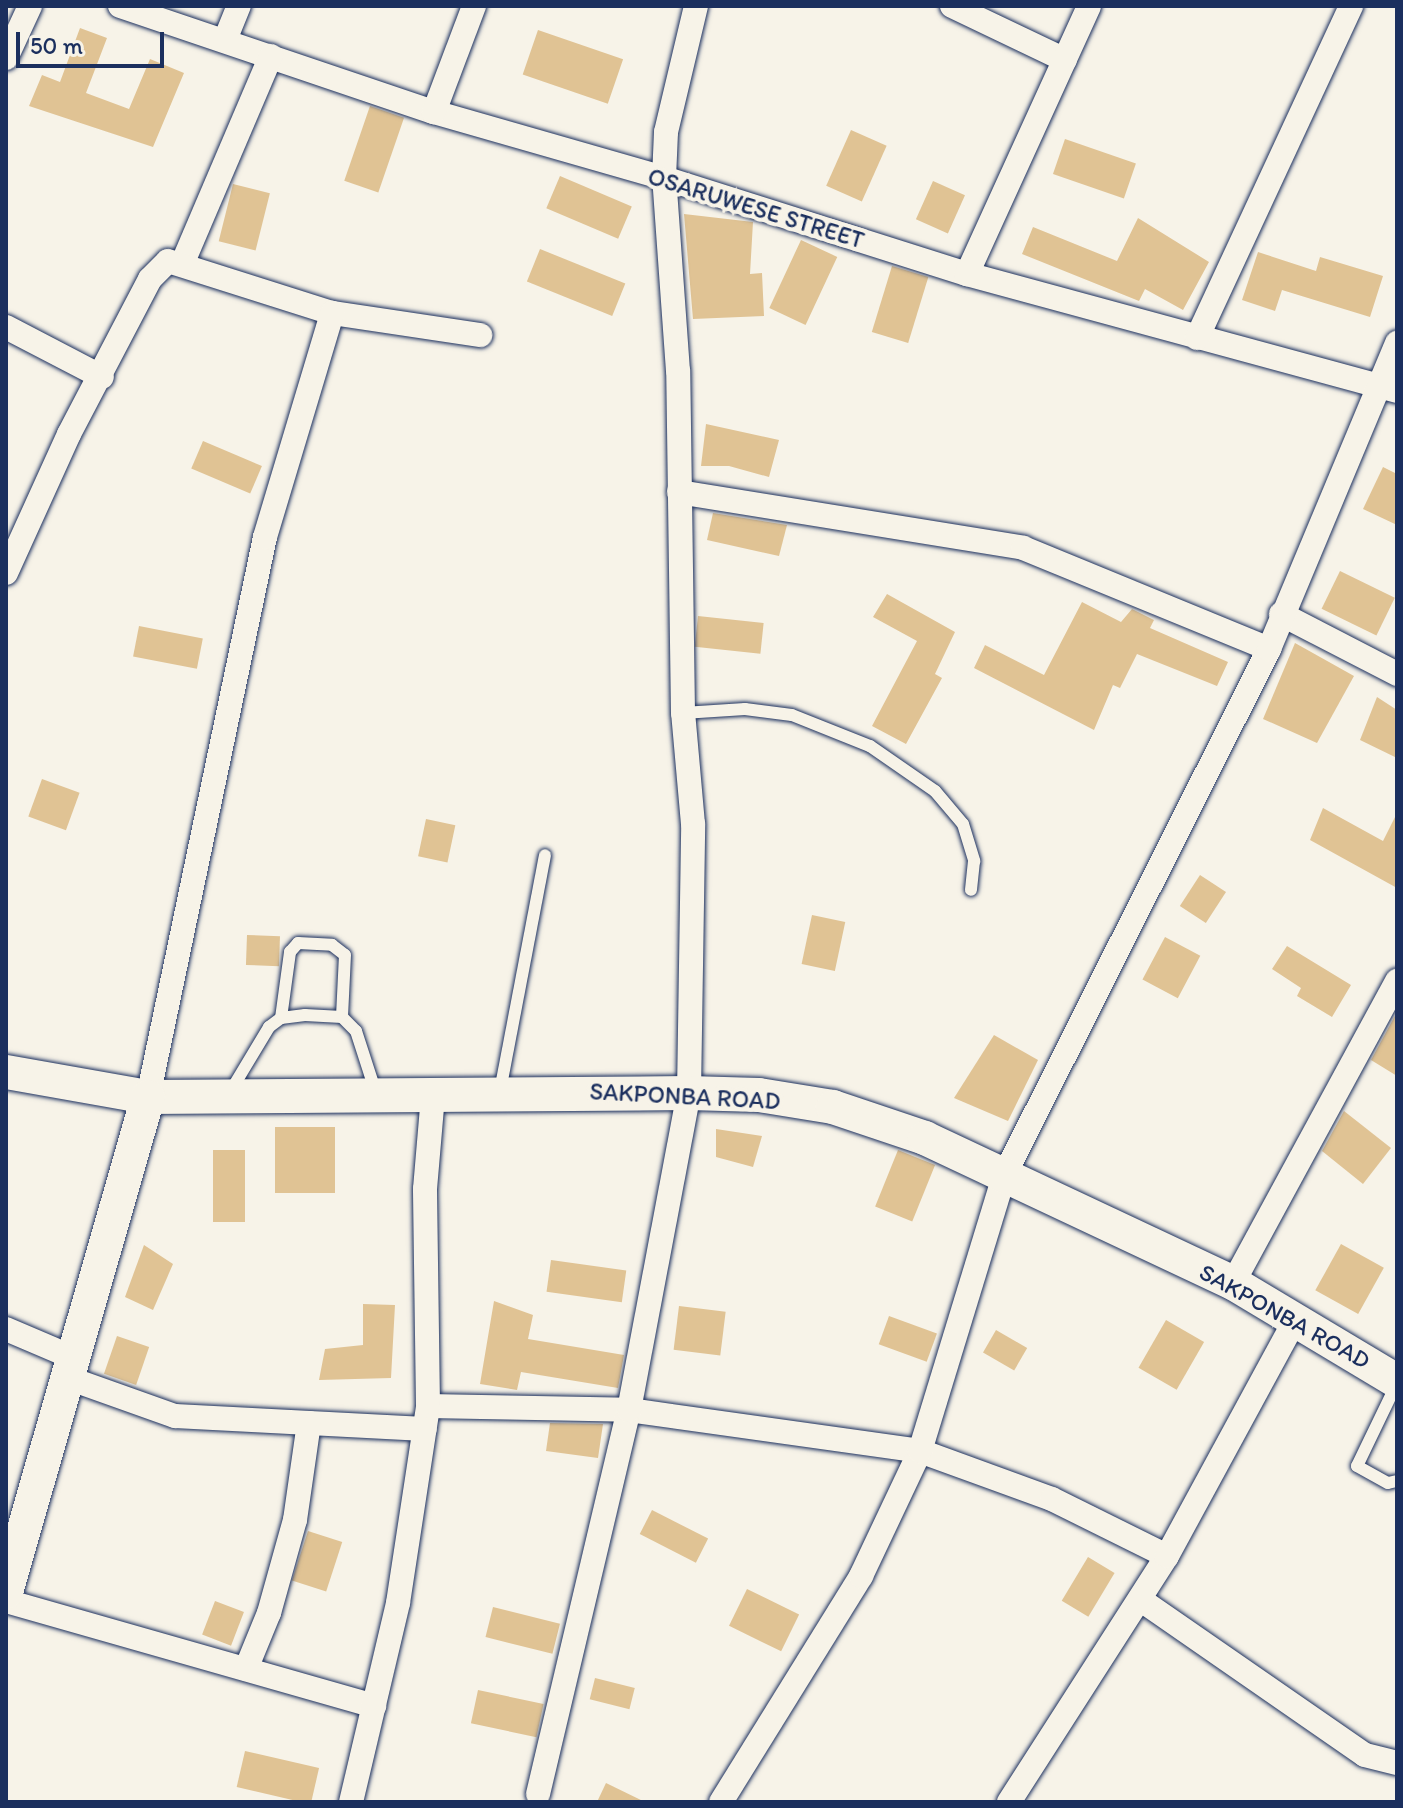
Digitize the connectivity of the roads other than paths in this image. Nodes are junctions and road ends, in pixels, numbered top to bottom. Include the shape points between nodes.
1 (30, 6) edge
2 (120, 6) edge
3 (239, 6) edge
4 (474, 6) edge
5 (696, 6) edge
6 (952, 6) edge
7 (1089, 6) edge
8 (1351, 6) edge
9 (225, 40) junction
10 (271, 56) junction
11 (6, 58) edge
12 (1065, 60) junction
13 (434, 112) junction
14 (664, 178) junction
15 (183, 262) junction
16 (967, 274) junction
17 (332, 313) junction
18 (6, 327) edge
19 (480, 335) dead end
20 (1197, 338) junction
21 (1397, 343) edge
22 (102, 377) junction
23 (1387, 387) edge
24 (679, 492) junction
25 (6, 573) edge
26 (1281, 614) junction
27 (1269, 649) junction
28 (1397, 674) edge
29 (683, 713) junction
30 (545, 855) dead end
31 (971, 890) dead end
32 (1397, 981) edge
33 (342, 1017) junction
34 (281, 1018) junction
35 (6, 1072) edge
36 (689, 1093) junction
37 (499, 1094) junction
38 (377, 1096) junction
39 (433, 1096) junction
40 (148, 1097) junction
41 (228, 1097) junction
42 (1004, 1176) junction
43 (1233, 1283) junction
44 (1296, 1318) junction
45 (6, 1329) edge
46 (71, 1368) junction
47 (1397, 1382) edge
48 (629, 1410) junction
49 (427, 1417) junction
50 (309, 1423) junction
51 (920, 1451) junction
52 (1397, 1481) edge
53 (1167, 1556) junction
54 (7, 1588) edge
55 (1141, 1600) junction
56 (246, 1669) junction
57 (374, 1706) junction
58 (1397, 1763) edge
59 (538, 1794) dead end
60 (351, 1802) edge
61 (721, 1802) edge
62 (1009, 1802) edge

1 - 11 street
2 - 9 street, OSARUWESE STREET
3 - 9 street
4 - 13 street
5 - 14 street via 666,132
6 - 12 street
7 - 12 street
8 - 20 street
9 - 10 street, OSARUWESE STREET
10 - 13 street, OSARUWESE STREET
10 - 15 street
12 - 16 street
13 - 14 street, OSARUWESE STREET
14 - 16 street, OSARUWESE STREET
14 - 24 street via 678,371
15 - 17 street
15 - 22 street via 168,261 150,279
16 - 20 street, OSARUWESE STREET
17 - 19 street
17 - 40 street via 265,537
18 - 22 street
20 - 23 street, OSARUWESE STREET
21 - 23 street
22 - 25 street via 69,434
23 - 26 street
24 - 27 street via 1023,548
24 - 29 street
26 - 27 street
26 - 28 street
27 - 42 street
29 - 31 lane via 745,709 792,715 870,746 935,791 963,824 974,861
29 - 36 street via 693,824
30 - 37 lane
32 - 43 street
33 - 34 lane
33 - 34 lane via 345,955 332,945 298,943 290,952
33 - 38 lane via 356,1031
34 - 41 lane via 269,1027
35 - 40 main road, SAKPONBA ROAD
36 - 37 main road, SAKPONBA ROAD
36 - 42 main road, SAKPONBA ROAD via 759,1095 833,1107 925,1138
36 - 48 street
37 - 39 main road, SAKPONBA ROAD
38 - 39 main road, SAKPONBA ROAD
38 - 41 main road, SAKPONBA ROAD
39 - 49 street via 425,1189
40 - 41 main road, SAKPONBA ROAD
40 - 46 main road
42 - 43 main road, SAKPONBA ROAD
42 - 51 street
43 - 44 main road, SAKPONBA ROAD
44 - 47 main road, SAKPONBA ROAD
44 - 53 street
45 - 46 street
46 - 50 street via 175,1416
46 - 54 main road
47 - 52 lane via 1357,1466 1388,1483
48 - 49 street
48 - 51 street
48 - 59 street
49 - 50 street
49 - 57 street via 398,1603
50 - 56 street via 295,1520 269,1613
51 - 53 street via 1052,1499
51 - 61 street via 861,1576
53 - 55 street
54 - 56 street
55 - 58 street via 1365,1755
55 - 62 street
56 - 57 street
57 - 60 street

